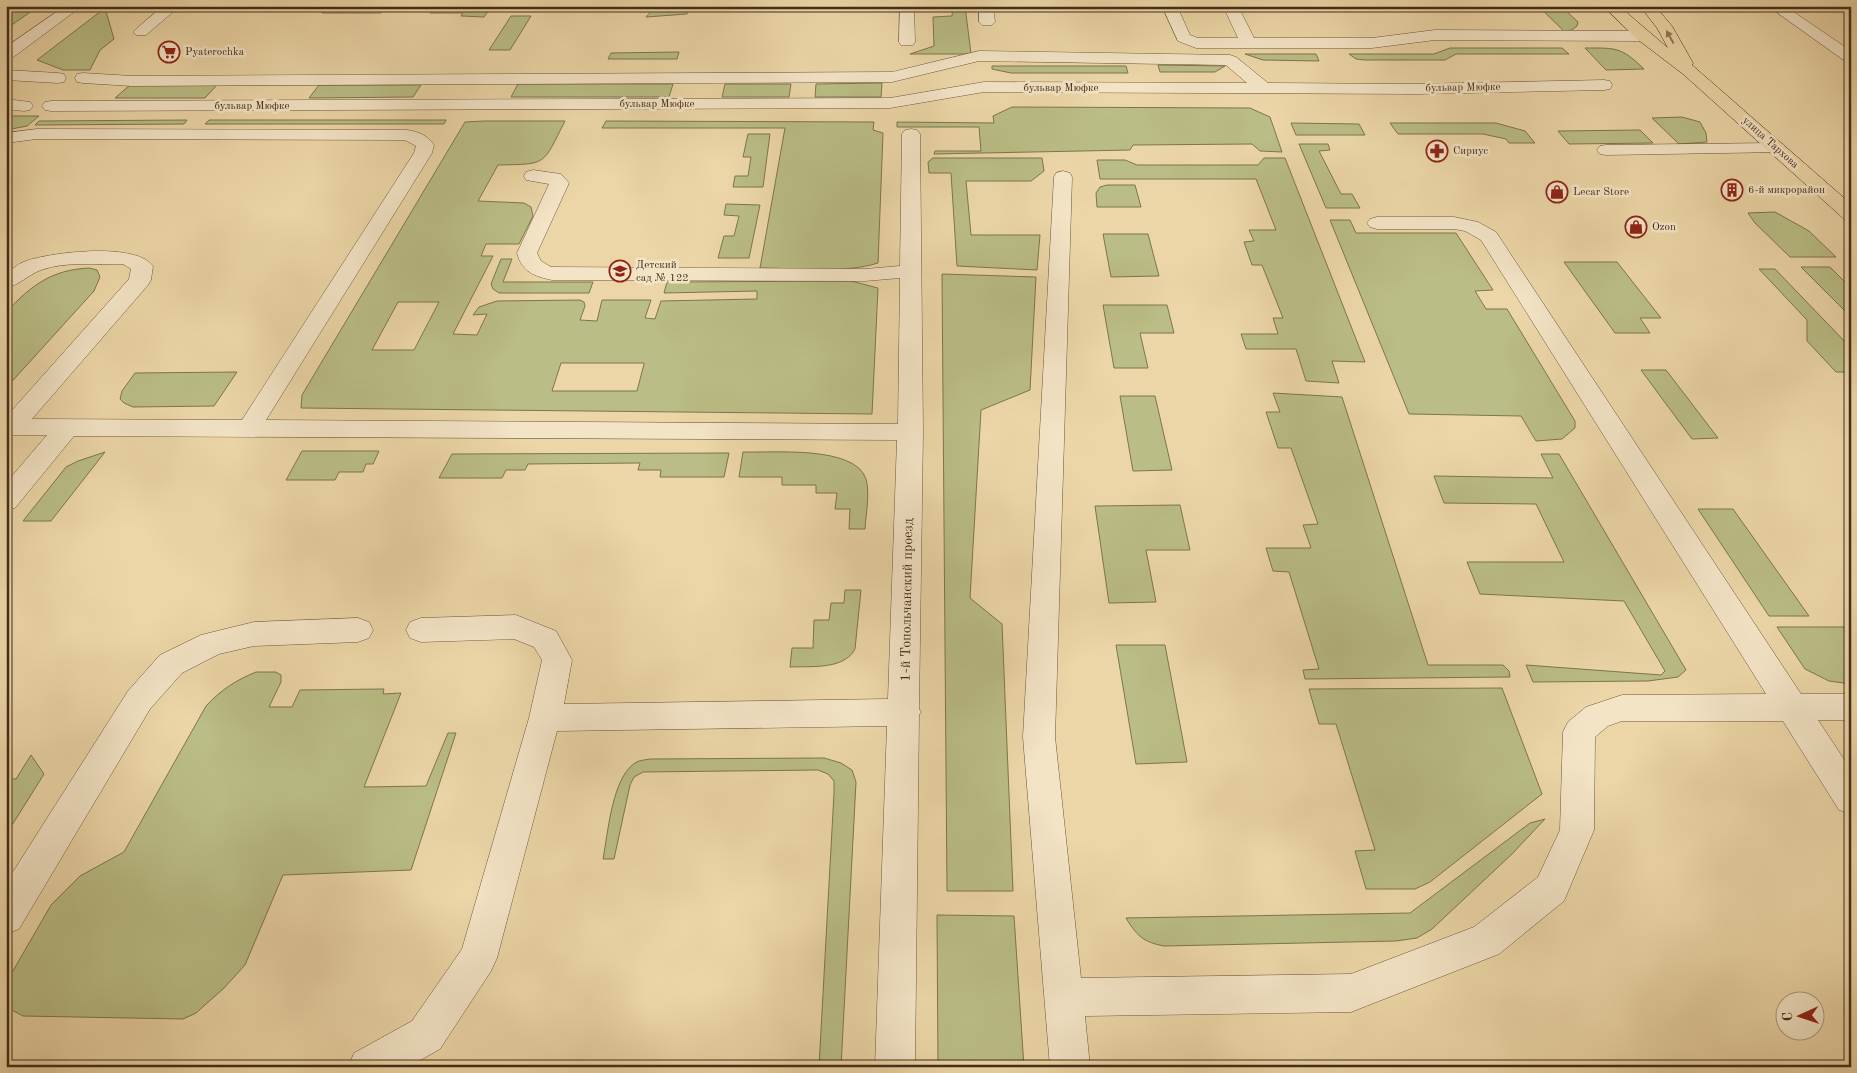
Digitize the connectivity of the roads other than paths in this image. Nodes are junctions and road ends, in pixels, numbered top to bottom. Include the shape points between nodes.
1 (75, 6) edge
2 (173, 6) edge
3 (907, 6) edge
4 (986, 6) edge
5 (1169, 6) edge
6 (1230, 6) edge
7 (1610, 6) edge
8 (1647, 6) edge
9 (1774, 6) edge
10 (987, 22) dead end
11 (141, 32) dead end
12 (1642, 36) junction
13 (907, 42) dead end
14 (1248, 43) junction
15 (6, 55) edge
16 (1851, 58) edge
17 (1689, 71) junction
18 (6, 75) edge
19 (58, 78) dead end
20 (83, 78) dead end
21 (1604, 85) dead end
22 (1263, 88) junction
23 (6, 104) edge
24 (24, 106) dead end
25 (51, 106) dead end
26 (911, 134) dead end
27 (6, 138) edge
28 (1777, 148) junction
29 (1606, 150) dead end
30 (533, 176) dead end
31 (1063, 177) dead end
32 (1851, 216) edge
33 (1377, 223) dead end
34 (911, 271) junction
35 (6, 282) edge
36 (9, 427) edge
37 (67, 428) junction
38 (249, 428) junction
39 (910, 432) junction
40 (6, 501) edge
41 (358, 630) dead end
42 (421, 630) dead end
43 (1790, 707) junction
44 (1851, 707) edge
45 (905, 712) junction
46 (545, 718) junction
47 (1851, 799) edge
48 (6, 916) edge
49 (1065, 997) junction
50 (368, 1067) edge
51 (895, 1067) edge
52 (1070, 1067) edge

1 - 15 street
2 - 11 street
3 - 13 street
4 - 10 street
5 - 14 street via 1184,38 1196,43
6 - 14 street
7 - 12 main road, улица Тархова
17 -> 8 main road, улица Тархова via 1664,26
9 - 16 street
12 - 14 street via 1426,36 1372,43
12 - 17 main road, улица Тархова
17 - 28 main road, улица Тархова
18 - 19 street
20 - 22 street, бульвар Мюфке via 188,81 892,77 979,56 1230,60
21 - 22 street, бульвар Мюфке
22 - 25 street, бульвар Мюфке via 984,87 890,102
23 - 24 street
26 - 34 street, 1-й Топольчанский проезд
27 - 38 street via 37,134 407,135 420,139 425,145 423,153
28 - 29 street
28 - 32 main road, улица Тархова
30 - 34 street via 554,178 559,184 527,253 530,265 538,272 865,275
31 - 49 street via 1040,737
33 - 43 street via 1454,223 1472,226 1489,236
34 - 39 street, 1-й Топольчанский проезд
35 - 36 street via 32,266 59,259 127,258 142,266 140,280
36 - 37 street
37 - 38 street
37 - 40 street
38 - 39 street
39 - 45 street, 1-й Топольчанский проезд
41 - 48 street via 254,634 212,643 171,664 139,700
42 - 46 street via 516,628 546,639 557,660
43 - 44 street
43 - 47 street
43 - 49 street via 1622,708 1597,716 1580,732 1577,830 1551,889 1486,941 1351,993
45 - 46 street
45 - 51 street, 1-й Топольчанский проезд
46 - 50 street via 478,958 426,1035
49 - 52 street

